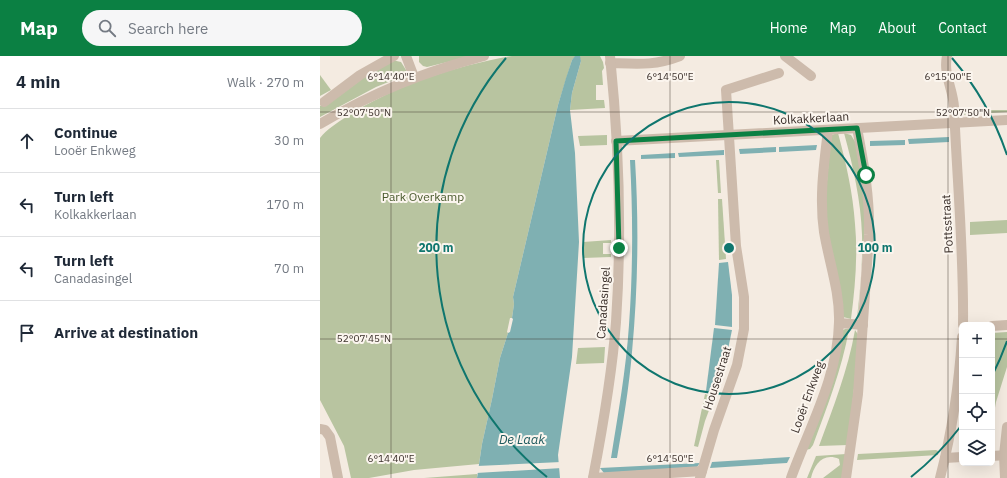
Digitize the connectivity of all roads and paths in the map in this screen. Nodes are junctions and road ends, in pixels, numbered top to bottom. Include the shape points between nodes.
1 (394, 56) edge
2 (406, 56) edge
3 (484, 56) edge
4 (680, 56) edge
5 (785, 56) edge
6 (947, 56) edge
7 (610, 60) edge
8 (779, 73) dead end
9 (811, 76) dead end
10 (414, 77) junction
11 (324, 102) dead end
12 (1007, 120) edge
13 (955, 122) junction
14 (320, 124) edge
15 (857, 128) junction
16 (828, 130) junction
17 (729, 135) junction
18 (616, 141) junction
19 (963, 322) edge
20 (839, 323) junction
21 (863, 325) junction
22 (1007, 325) edge
23 (995, 326) edge
24 (960, 358) edge
25 (1007, 427) edge
26 (320, 429) edge
27 (1006, 455) edge
28 (995, 456) edge
29 (945, 458) junction
30 (959, 458) edge
31 (701, 475) edge
32 (338, 478) edge
33 (593, 478) edge
34 (791, 478) edge
35 (846, 478) edge
36 (940, 478) edge
37 (1005, 478) edge

1 - 11 street via 360,75
2 - 10 street
3 - 10 street
4 - 7 street via 652,64
5 - 9 street
6 - 13 street, Pottsstraat via 947,73
7 - 18 street, Canadasingel
8 - 17 street, Housestraat via 726,90
10 - 14 street via 351,105
12 - 13 street, Kolkakkerlaan
13 - 15 street, Kolkakkerlaan
13 - 19 street, Pottsstraat
15 - 16 street, Kolkakkerlaan
15 - 21 street via 867,181 869,215
16 - 17 street, Kolkakkerlaan
16 - 20 street, Looër Enkweg via 822,208 824,232 838,301
17 - 18 street, Kolkakkerlaan
17 - 31 street, Housestraat via 736,246 744,297 744,329 737,365
18 - 33 street, Canadasingel via 619,229 616,323
20 - 21 street
20 - 34 street, Looër Enkweg via 831,371
21 - 35 street via 858,394
22 - 23 street
24 - 29 street
25 - 27 street
26 - 32 street via 325,430 330,437
27 - 28 street
27 - 37 street
29 - 30 street
29 - 36 street
31 - 33 street

